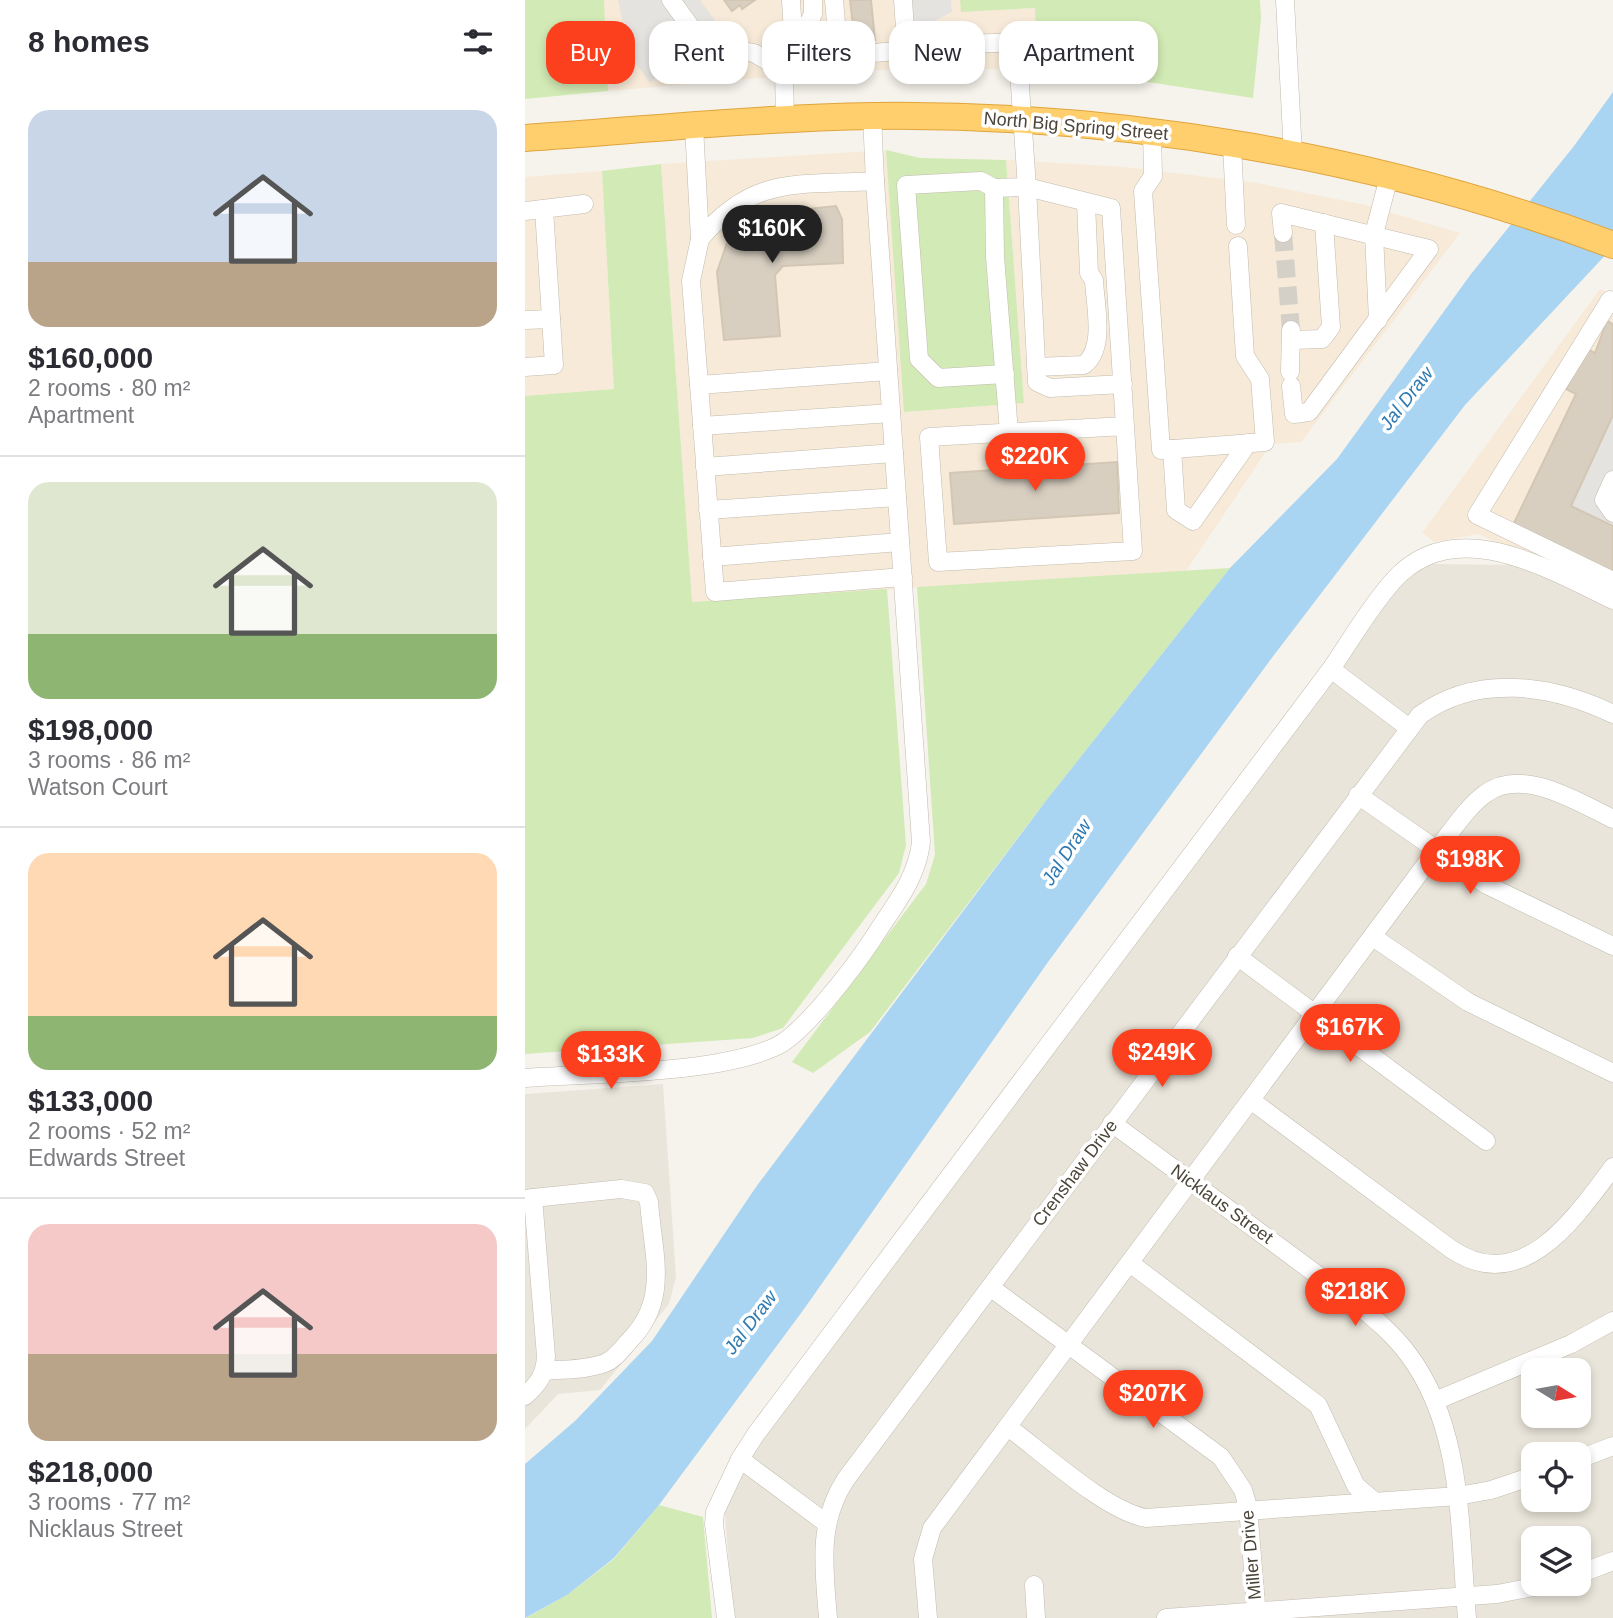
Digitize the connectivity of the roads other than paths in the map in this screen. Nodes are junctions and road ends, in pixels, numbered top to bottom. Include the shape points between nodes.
1 (671, 0) edge
2 (791, 0) edge
3 (798, 0) edge
4 (806, 0) edge
5 (813, 0) edge
6 (834, 0) edge
7 (902, 0) edge
8 (1285, 0) edge
9 (797, 21) edge
10 (800, 21) edge
11 (803, 21) edge
12 (806, 21) edge
13 (904, 21) edge
14 (985, 44) edge
15 (889, 52) edge
16 (762, 58) edge
17 (784, 84) edge
18 (872, 116) junction
19 (785, 120) junction
20 (1025, 120) junction
21 (694, 126) junction
22 (1152, 132) junction
23 (525, 138) edge
24 (1232, 145) junction
25 (1293, 155) junction
26 (1389, 177) junction
27 (875, 181) junction
28 (994, 187) junction
29 (1027, 187) junction
30 (584, 204) dead end
31 (1086, 204) junction
32 (544, 209) junction
33 (525, 211) edge
34 (1324, 223) junction
35 (1236, 225) dead end
36 (1283, 233) tunnel mouth
37 (1374, 234) junction
38 (700, 239) junction
39 (1613, 245) edge
40 (1238, 246) dead end
41 (1613, 302) edge
42 (551, 318) junction
43 (525, 320) edge
44 (1378, 320) junction
45 (525, 367) edge
46 (1036, 367) junction
47 (888, 371) junction
48 (1005, 374) junction
49 (1123, 384) junction
50 (699, 385) junction
51 (891, 412) junction
52 (702, 426) junction
53 (1125, 426) junction
54 (1009, 432) junction
55 (1248, 443) junction
56 (1172, 449) junction
57 (894, 453) junction
58 (705, 467) junction
59 (1613, 480) edge
60 (897, 497) junction
61 (708, 510) junction
62 (1613, 513) edge
63 (900, 542) junction
64 (712, 557) junction
65 (903, 577) junction
66 (1613, 581) edge
67 (1613, 600) edge
68 (1331, 669) junction
69 (1613, 714) edge
70 (1409, 728) junction
71 (1357, 795) junction
72 (1613, 819) edge
73 (1437, 850) junction
74 (1373, 937) junction
75 (1613, 946) edge
76 (1237, 956) junction
77 (1316, 1015) junction
78 (1613, 1073) edge
79 (525, 1078) edge
80 (1252, 1101) junction
81 (1112, 1123) junction
82 (1486, 1141) dead end
83 (1613, 1167) edge
84 (1191, 1182) junction
85 (529, 1198) edge
86 (1130, 1263) junction
87 (990, 1287) junction
88 (1613, 1321) edge
89 (1068, 1345) junction
90 (545, 1371) junction
91 (525, 1396) edge
92 (1434, 1401) junction
93 (1008, 1427) junction
94 (1613, 1446) edge
95 (1591, 1454) edge
96 (740, 1459) junction
97 (1521, 1480) edge
98 (1458, 1496) junction
99 (1375, 1502) junction
100 (1249, 1510) junction
101 (826, 1523) junction
102 (1613, 1562) edge
103 (1591, 1570) edge
104 (1034, 1585) dead end
105 (1521, 1588) edge
106 (1465, 1596) junction
107 (1257, 1615) edge
108 (726, 1618) edge
109 (828, 1618) edge
110 (928, 1618) edge
111 (1037, 1618) edge
112 (1166, 1618) edge
113 (1467, 1618) edge

1 - 16 street via 703,44 714,51 737,50
2 - 9 street
3 - 10 street
4 - 11 street
5 - 12 street
6 - 15 street via 837,34 850,55
7 - 13 street
8 - 25 street
14 - 20 street via 1017,43
17 - 19 street
18 - 19 highway, North Big Spring Street
18 - 20 highway, North Big Spring Street
18 - 27 street
19 - 21 highway, North Big Spring Street
20 - 22 highway, North Big Spring Street
20 - 29 street
21 - 23 highway, North Big Spring Street
21 - 38 street
22 - 24 highway, North Big Spring Street
22 - 56 street via 1153,176 1143,191 1161,450
24 - 25 highway, North Big Spring Street
24 - 35 street
25 - 26 highway, North Big Spring Street
26 - 37 street
26 - 39 highway, North Big Spring Street via 1508,209
27 - 38 street via 769,188 740,200
27 - 47 street
28 - 29 street
28 - 48 street
28 - 48 street via 981,181 905,185 907,225 919,359 938,378
29 - 31 street
29 - 46 street
30 - 32 street
31 - 46 street via 1097,346 1084,365
31 - 49 street via 1111,208
32 - 33 street
32 - 42 street
34 - 36 street via 1281,213
34 - 37 street
34 - 44 street via 1331,327 1322,339 1291,335 1294,414 1309,412
37 - 44 street
37 - 44 street via 1429,249
38 - 50 street via 691,281
40 - 55 street via 1245,356 1260,379 1265,442
41 - 66 street via 1610,300 1477,515
42 - 43 street
42 - 45 street via 554,365
46 - 49 street via 1037,382 1050,388
47 - 50 street
47 - 51 street
48 - 54 street
49 - 53 street
50 - 52 street
51 - 52 street
51 - 57 street
52 - 58 street
53 - 54 street
53 - 54 street via 1133,551 939,562 929,437
55 - 56 street
55 - 56 street via 1193,521 1176,510
57 - 58 street
57 - 60 street
58 - 61 street
59 - 62 street via 1604,500
60 - 61 street
60 - 63 street
61 - 64 street
63 - 64 street
63 - 65 street
64 - 65 street via 715,592
65 - 79 street via 919,864 863,954 796,1033 777,1046 695,1065
67 - 68 street via 1521,556 1467,547 1446,549 1410,566 1393,581
68 - 70 street
68 - 96 street
69 - 70 street, Crenshaw Drive via 1577,697 1525,687 1456,695 1435,704
70 - 71 street, Crenshaw Drive
71 - 73 street
71 - 76 street, Crenshaw Drive
72 - 73 street via 1542,787 1504,785 1482,796
73 - 74 street
73 - 75 street via 1501,892
74 - 77 street
74 - 78 street via 1468,1002
76 - 77 street
76 - 81 street, Crenshaw Drive
77 - 80 street
77 - 82 street
80 - 83 street via 1451,1249 1483,1265 1511,1262 1558,1236
80 - 84 street
81 - 84 street, Nicklaus Street
81 - 87 street, Crenshaw Drive
84 - 86 street
84 - 92 street, Nicklaus Street via 1388,1330 1409,1355
85 - 90 street
85 - 90 street via 621,1189 645,1193 649,1202 657,1292 652,1312 611,1360
86 - 89 street
86 - 99 street via 1318,1405 1356,1486
87 - 89 street, Miller Drive
87 - 101 street, Crenshaw Drive via 846,1479
88 - 92 street via 1580,1340
89 - 93 street
89 - 100 street, Miller Drive via 1221,1457 1243,1490
90 - 91 street
92 - 98 street, Nicklaus Street via 1454,1465
93 - 100 street via 1131,1515 1154,1518
93 - 110 street via 926,1539 923,1559
94 - 95 street
96 - 101 street
96 - 108 street via 715,1512
97 - 98 street
98 - 99 street
98 - 106 street, Nicklaus Street
99 - 100 street
100 - 107 street, Miller Drive
101 - 109 street, Crenshaw Drive via 823,1550
102 - 103 street
104 - 111 street
105 - 106 street
106 - 107 street
106 - 113 street, Nicklaus Street
107 - 112 street

